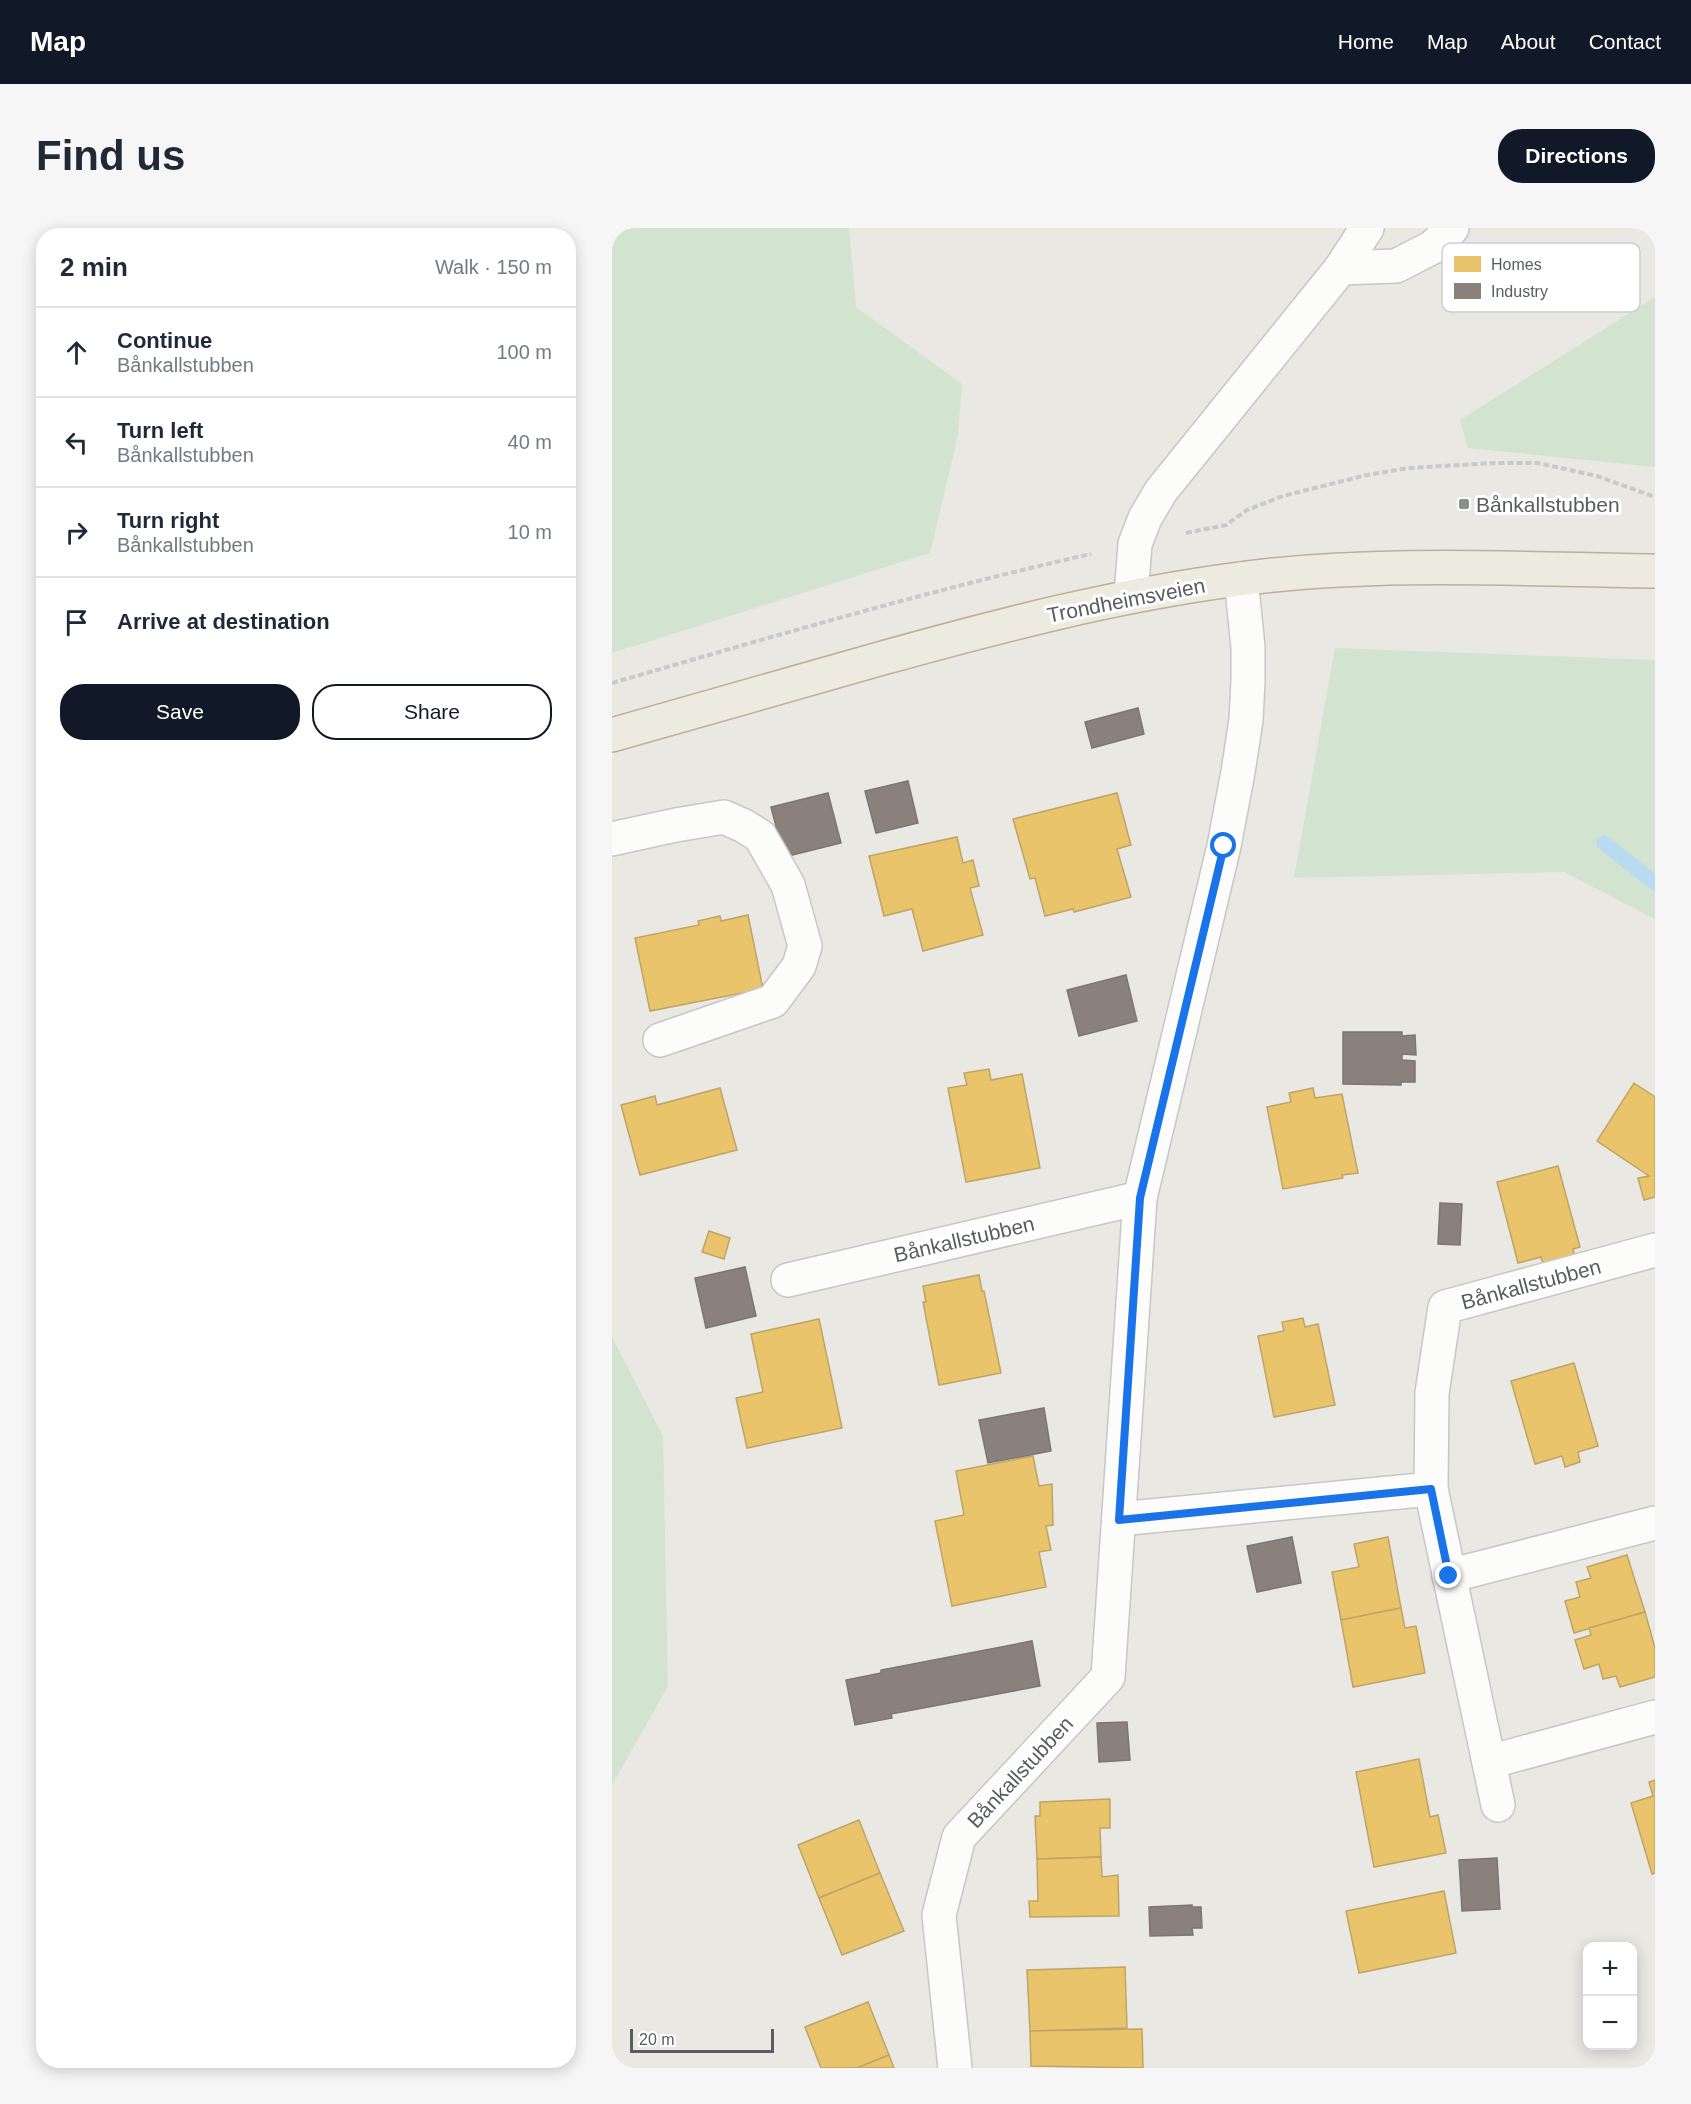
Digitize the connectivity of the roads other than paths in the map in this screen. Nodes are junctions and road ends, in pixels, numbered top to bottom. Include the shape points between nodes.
1 (1367, 228) edge
2 (1452, 228) edge
3 (1341, 268) junction
4 (1655, 571) edge
5 (1241, 579) junction
6 (1131, 596) junction
7 (612, 735) edge
8 (612, 839) edge
9 (660, 1040) dead end
10 (1140, 1198) junction
11 (1655, 1250) edge
12 (788, 1280) dead end
13 (1431, 1489) junction
14 (1119, 1520) junction
15 (1655, 1524) edge
16 (1449, 1576) junction
17 (1655, 1717) edge
18 (1489, 1762) junction
19 (1498, 1805) dead end
20 (955, 2068) edge

1 - 3 street
2 - 3 street via 1433,247 1396,266
3 - 6 street via 1161,491 1135,544
4 - 5 highway, Trondheimsveien via 1414,569 1304,572
5 - 6 highway, Trondheimsveien
5 - 10 street, Bånkallstubben via 1248,681 1238,772
6 - 7 highway, Trondheimsveien via 978,632
8 - 9 street via 724,817 744,826 760,836 788,885 805,946 799,966 773,1001
10 - 12 street, Bånkallstubben
10 - 14 street, Bånkallstubben
11 - 13 street, Bånkallstubben via 1445,1307 1432,1393
13 - 14 street
13 - 16 street, Bånkallstubben
14 - 20 street, Bånkallstubben via 1108,1677 960,1838 939,1915
15 - 16 street
16 - 18 street, Bånkallstubben
17 - 18 street
18 - 19 street, Bånkallstubben

